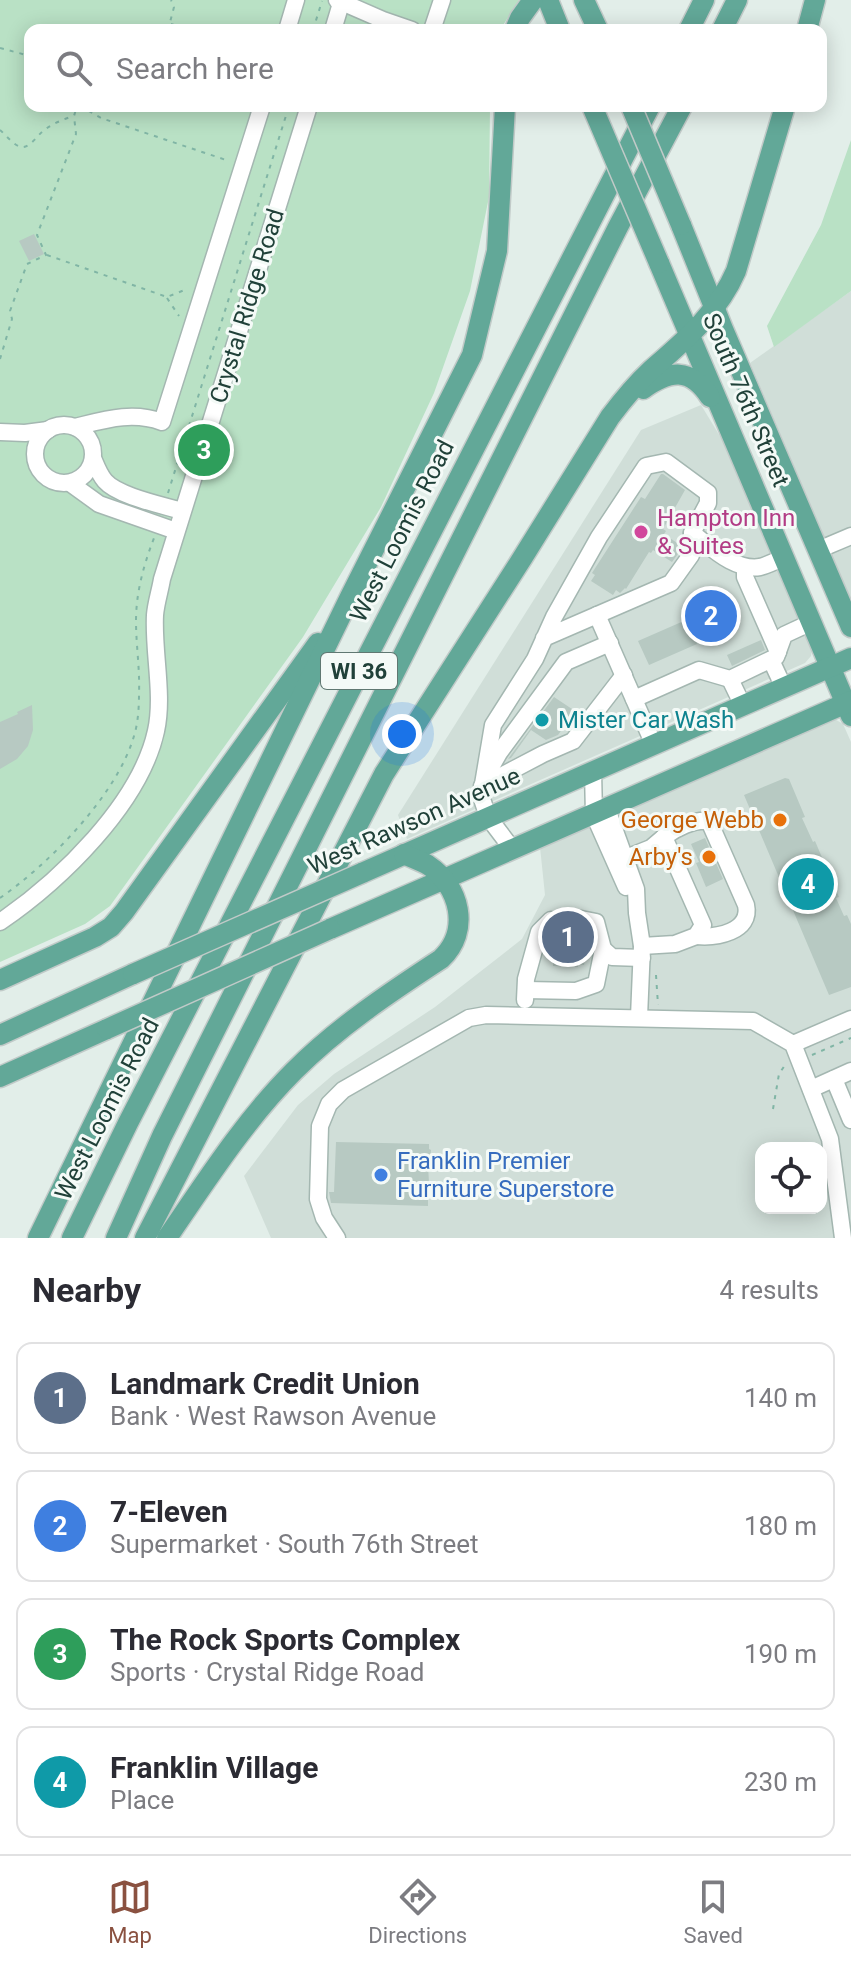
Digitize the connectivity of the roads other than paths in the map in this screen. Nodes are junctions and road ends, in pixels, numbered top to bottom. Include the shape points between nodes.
1 (296, 0) edge
2 (442, 0) edge
3 (533, 0) edge
4 (548, 0) edge
5 (584, 0) edge
6 (704, 0) edge
7 (737, 0) edge
8 (815, 0) edge
9 (340, 1) edge
10 (289, 24) edge
11 (334, 24) edge
12 (395, 24) edge
13 (434, 24) edge
14 (518, 24) edge
15 (558, 24) edge
16 (595, 24) edge
17 (692, 24) edge
18 (725, 24) edge
19 (809, 24) edge
20 (260, 112) edge
21 (307, 112) edge
22 (505, 112) edge
23 (595, 112) edge
24 (634, 112) edge
25 (647, 112) edge
26 (679, 112) edge
27 (783, 112) edge
28 (715, 308) junction
29 (690, 336) junction
30 (610, 417) junction
31 (116, 420) junction
32 (75, 427) junction
33 (729, 428) junction
34 (48, 430) junction
35 (1, 433) edge
36 (93, 454) junction
37 (36, 462) junction
38 (70, 483) junction
39 (182, 511) junction
40 (176, 531) junction
41 (692, 533) junction
42 (851, 536) edge
43 (818, 550) junction
44 (784, 557) junction
45 (745, 568) junction
46 (350, 597) junction
47 (597, 615) junction
48 (812, 622) junction
49 (851, 627) edge
50 (544, 638) junction
51 (610, 643) junction
52 (774, 656) junction
53 (851, 658) edge
54 (831, 667) junction
55 (624, 675) junction
56 (730, 679) junction
57 (784, 688) junction
58 (634, 699) junction
59 (743, 706) junction
60 (849, 707) edge
61 (654, 745) junction
62 (593, 771) junction
63 (482, 784) junction
64 (600, 812) junction
65 (488, 817) junction
66 (664, 837) junction
67 (513, 850) junction
68 (404, 854) junction
69 (626, 858) junction
70 (444, 880) junction
71 (637, 913) junction
72 (581, 919) dead end
73 (551, 920) dead end
74 (0, 922) edge
75 (696, 936) junction
76 (603, 949) junction
77 (642, 952) junction
78 (0, 980) edge
79 (526, 990) junction
80 (525, 1016) junction
81 (639, 1017) junction
82 (851, 1019) edge
83 (0, 1035) edge
84 (793, 1044) junction
85 (851, 1071) edge
86 (0, 1077) edge
87 (834, 1079) junction
88 (811, 1089) junction
89 (851, 1120) edge
90 (844, 1186) edge
91 (38, 1238) edge
92 (72, 1238) edge
93 (116, 1238) edge
94 (145, 1238) edge
95 (167, 1238) edge
96 (337, 1238) edge
97 (843, 1238) edge

1 - 10 street
2 - 13 street
3 - 14 main road
4 - 15 main road
5 - 16 main road
6 - 17 main road
7 - 18 main road
8 - 19 main road
9 - 11 street
9 - 12 street
20 - 31 street via 162,422 140,416
21 - 39 street, Crystal Ridge Road
22 - 46 main road via 497,251 472,355
23 - 29 main road, South 76th Street, bridge
24 - 28 main road, South 76th Street, bridge
25 - 92 main road, West Loomis Road / WI 36
26 - 93 main road, WI 36 via 162,1136
27 - 28 main road via 736,271
28 - 29 main road
28 - 43 main road, South 76th Street
29 - 30 main road
29 - 33 main road, South 76th Street
30 - 33 main road via 646,386 678,374 688,375 704,389
30 - 94 main road via 384,774
31 - 32 street
31 - 36 street
32 - 34 street
32 - 36 street via 90,440
33 - 44 main road, South 76th Street
34 - 35 street
34 - 37 street via 37,444
35 - 37 street
36 - 38 street via 86,474
36 - 39 street via 112,487
37 - 38 street via 45,477
38 - 40 street via 99,504
39 - 40 street, Crystal Ridge Road
40 - 74 street, Crystal Ridge Road via 155,612 156,731 141,775 84,851
41 - 45 street
41 - 47 street via 691,555 671,583
41 - 50 street via 708,493 666,462 646,466 599,537
42 - 43 street
43 - 49 main road, South 76th Street
44 - 45 street
44 - 48 main road, South 76th Street
45 - 52 street
46 - 78 main road via 111,927
46 - 91 main road
47 - 50 street
47 - 51 street
48 - 52 street via 784,635
48 - 54 main road, South 76th Street
50 - 63 street via 493,725
51 - 55 street
51 - 63 street via 566,662
52 - 56 street
52 - 57 street
53 - 54 main road, West Rawson Avenue
54 - 57 main road, West Rawson Avenue
54 - 60 main road, South 76th Street
55 - 58 street
55 - 63 street via 573,741
56 - 58 street via 699,670
56 - 59 street
57 - 59 main road, West Rawson Avenue
58 - 61 street
59 - 61 main road, West Rawson Avenue
60 - 64 main road
61 - 62 main road, West Rawson Avenue
62 - 64 street
62 - 65 main road, West Rawson Avenue
63 - 65 street
64 - 67 main road
64 - 69 street
64 - 71 street
65 - 67 street
65 - 68 main road, West Rawson Avenue
66 - 69 street
66 - 75 street via 703,925
66 - 75 street via 709,821 746,905 748,914 739,927 714,938
67 - 70 main road
68 - 70 main road
68 - 83 main road, West Rawson Avenue, bridge
69 - 71 street
70 - 86 main road, bridge
70 - 95 main road via 460,923 450,951 375,1002 295,1070 255,1115
71 - 77 street
72 - 76 street via 596,922
73 - 79 street via 539,932
75 - 77 street
76 - 77 street via 612,957
76 - 79 street via 596,984 576,991
77 - 81 street
79 - 80 street
80 - 81 street
80 - 96 street via 469,1018 343,1090 329,1104 320,1126 318,1199
81 - 84 street via 753,1021
82 - 84 street
84 - 88 street
85 - 87 street
87 - 88 street
87 - 89 street
88 - 90 street
90 - 97 street

